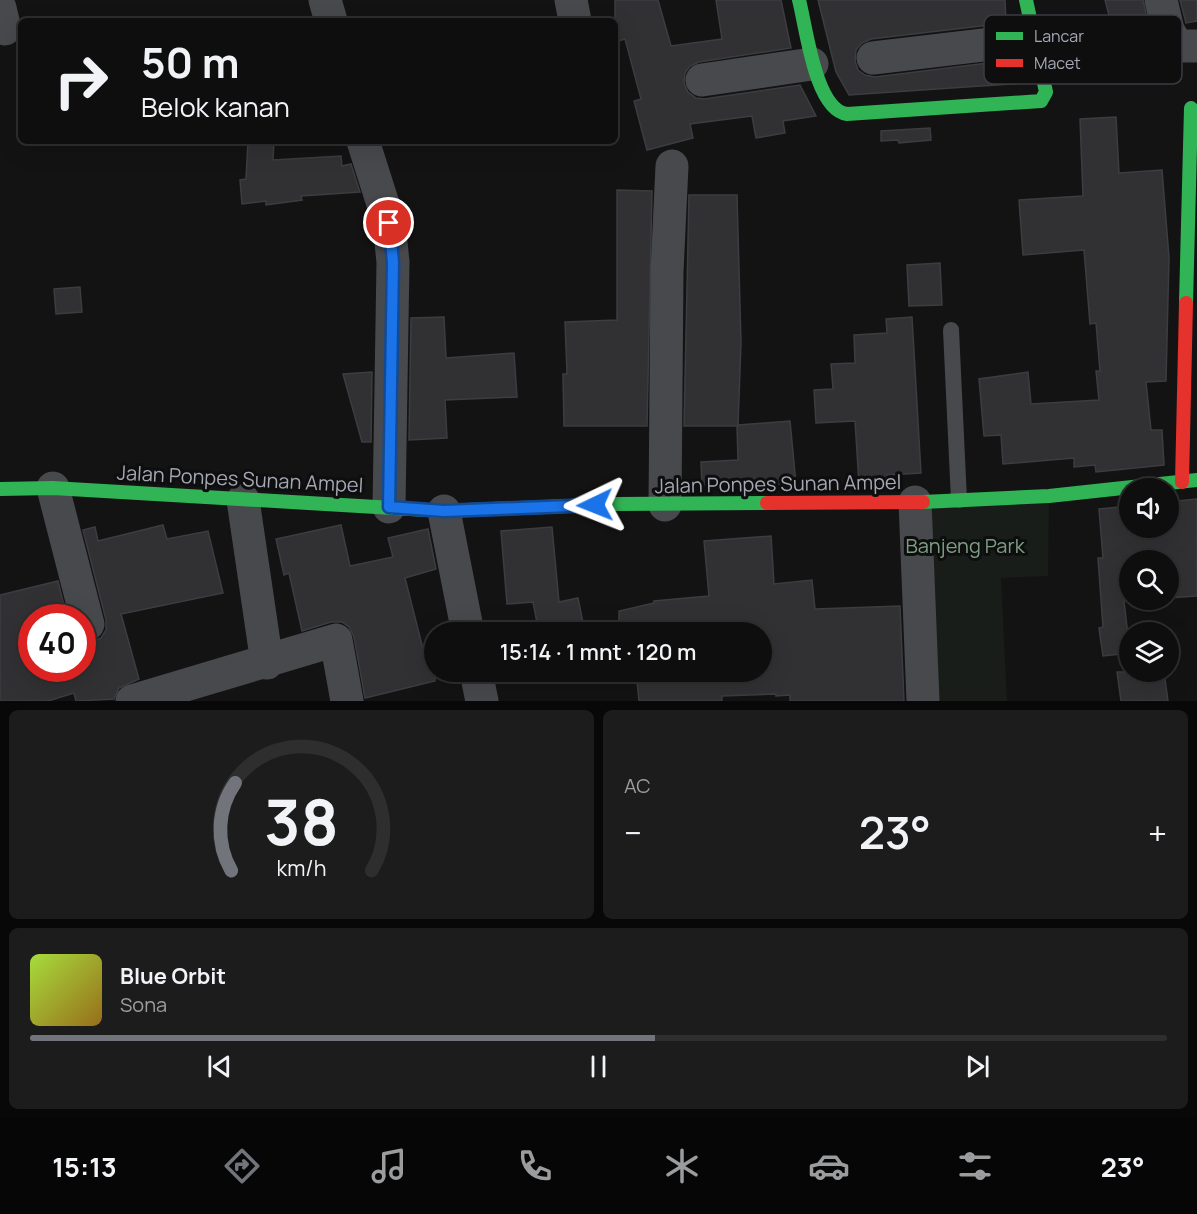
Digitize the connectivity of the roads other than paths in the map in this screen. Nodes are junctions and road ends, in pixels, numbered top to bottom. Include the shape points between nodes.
1 (326, 0) edge
2 (571, 0) edge
3 (799, 0) edge
4 (1026, 0) edge
5 (1161, 0) edge
6 (1029, 15) edge
7 (1164, 15) edge
8 (330, 18) edge
9 (574, 18) edge
10 (984, 45) edge
11 (873, 58) dead end
12 (812, 64) junction
13 (702, 80) dead end
14 (1044, 84) edge
15 (1191, 108) dead end
16 (364, 144) edge
17 (672, 166) dead end
18 (951, 330) dead end
19 (1197, 480) edge
20 (1182, 482) junction
21 (53, 488) junction
22 (0, 489) edge
23 (243, 500) junction
24 (959, 500) junction
25 (915, 502) junction
26 (665, 506) junction
27 (389, 507) junction
28 (444, 511) junction
29 (83, 604) edge
30 (466, 622) edge
31 (267, 663) junction
32 (478, 682) edge
33 (132, 701) edge
34 (347, 701) edge
35 (482, 701) edge
36 (923, 701) edge

1 - 8 street
2 - 9 street
3 - 12 street
4 - 6 street
5 - 7 street
10 - 11 street
12 - 13 street
12 - 14 street via 831,105 841,113 1038,104 1045,98
15 - 20 street
16 - 27 street via 389,223 393,262
17 - 26 street
18 - 24 lane
19 - 20 street, Jalan Ponpes Sunan Ampel
20 - 24 street, Jalan Ponpes Sunan Ampel via 1049,496
21 - 22 street, Jalan Ponpes Sunan Ampel
21 - 23 street, Jalan Ponpes Sunan Ampel
21 - 29 street
23 - 27 street, Jalan Ponpes Sunan Ampel
23 - 31 street
24 - 25 street, Jalan Ponpes Sunan Ampel
25 - 26 street, Jalan Ponpes Sunan Ampel
25 - 36 street
26 - 28 street, Jalan Ponpes Sunan Ampel via 616,504
27 - 28 street, Jalan Ponpes Sunan Ampel
28 - 30 street
31 - 33 street
31 - 34 street via 336,640
32 - 35 street

